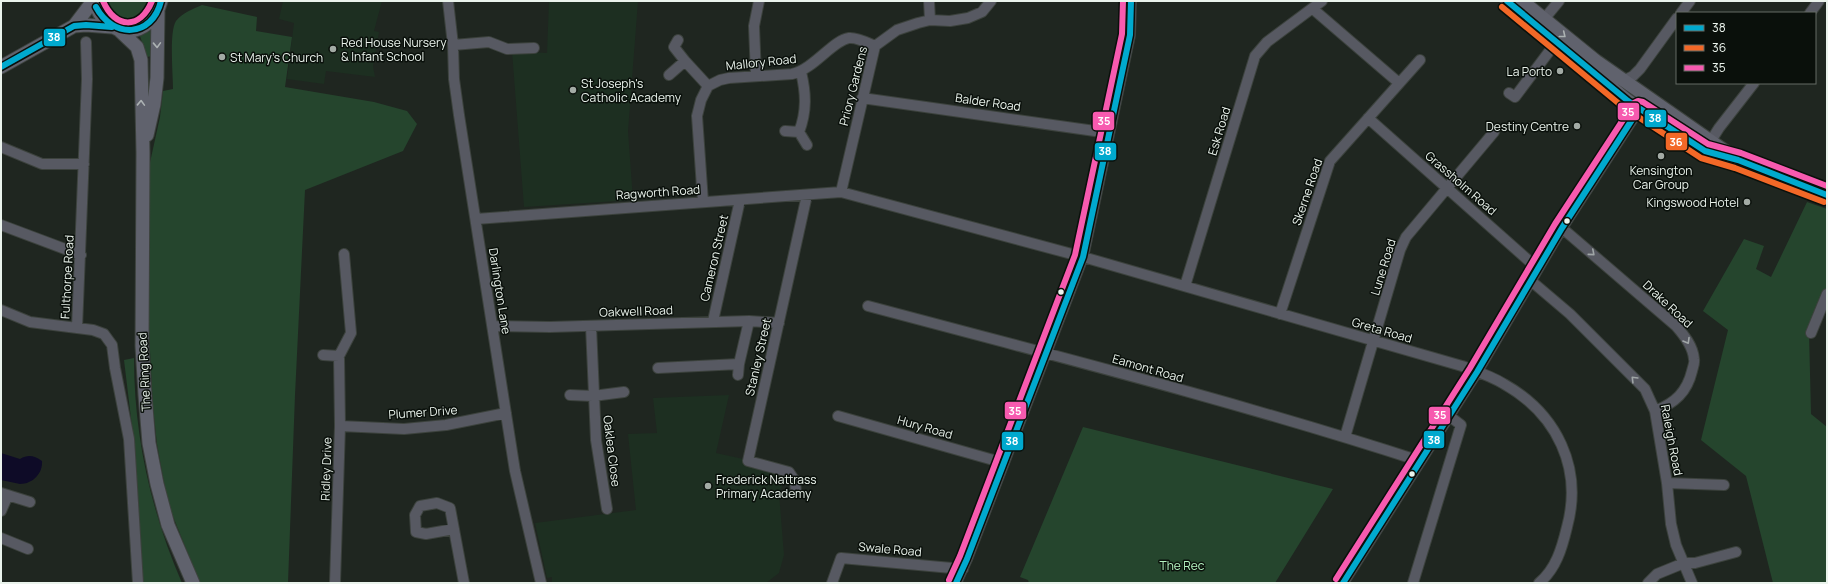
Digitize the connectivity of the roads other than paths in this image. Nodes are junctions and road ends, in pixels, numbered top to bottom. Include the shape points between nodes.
1 (93, 1) edge
2 (448, 1) edge
3 (759, 1) edge
4 (929, 1) edge
5 (991, 1) edge
6 (1131, 1) edge
7 (1322, 1) edge
8 (1507, 1) edge
9 (1522, 1) edge
10 (1559, 1) edge
11 (1690, 1) edge
12 (1821, 3) edge
13 (159, 7) edge
14 (1313, 9) junction
15 (1682, 12) edge
16 (1811, 12) edge
17 (1676, 19) edge
18 (930, 20) junction
19 (1541, 23) junction
20 (74, 26) junction
21 (116, 29) junction
22 (678, 40) dead end
23 (1554, 41) junction
24 (86, 42) dead end
25 (453, 45) junction
26 (875, 46) junction
27 (534, 48) dead end
28 (1420, 60) dead end
29 (685, 61) junction
30 (1, 67) edge
31 (801, 72) junction
32 (669, 75) dead end
33 (756, 76) junction
34 (1623, 80) junction
35 (1399, 83) junction
36 (1753, 84) edge
37 (708, 86) junction
38 (1509, 93) dead end
39 (862, 98) junction
40 (1647, 98) junction
41 (1640, 109) junction
42 (1368, 118) junction
43 (785, 131) dead end
44 (799, 132) junction
45 (1494, 132) dead end
46 (1109, 133) junction
47 (807, 145) dead end
48 (1708, 145) junction
49 (1, 147) edge
50 (143, 153) junction
51 (84, 164) junction
52 (1446, 187) junction
53 (841, 192) junction
54 (808, 195) junction
55 (1827, 195) edge
56 (740, 200) junction
57 (703, 202) junction
58 (476, 219) junction
59 (1, 225) edge
60 (1562, 228) junction
61 (344, 254) dead end
62 (81, 255) junction
63 (1083, 257) junction
64 (1538, 268) junction
65 (1530, 280) junction
66 (1185, 286) junction
67 (1827, 296) edge
68 (868, 306) dead end
69 (1, 310) edge
70 (1280, 314) junction
71 (713, 321) junction
72 (749, 321) junction
73 (779, 323) junction
74 (493, 326) junction
75 (590, 326) junction
76 (77, 328) junction
77 (1811, 333) dead end
78 (1374, 341) junction
79 (1046, 354) junction
80 (323, 355) dead end
81 (340, 356) junction
82 (739, 364) junction
83 (658, 368) dead end
84 (1477, 372) junction
85 (738, 375) dead end
86 (624, 392) dead end
87 (570, 395) dead end
88 (593, 396) junction
89 (1655, 411) junction
90 (506, 413) junction
91 (1448, 415) junction
92 (838, 416) dead end
93 (340, 426) junction
94 (1345, 437) junction
95 (1420, 461) junction
96 (1004, 463) junction
97 (1667, 483) junction
98 (1724, 485) dead end
99 (4, 494) edge
100 (796, 494) dead end
101 (30, 502) dead end
102 (607, 509) dead end
103 (1, 511) edge
104 (454, 529) dead end
105 (1, 538) edge
106 (28, 549) dead end
107 (1736, 552) dead end
108 (1684, 563) junction
109 (963, 569) junction
110 (138, 583) edge
111 (193, 583) edge
112 (335, 583) edge
113 (464, 583) edge
114 (541, 583) edge
115 (832, 583) edge
116 (956, 583) edge
117 (1343, 583) edge
118 (1412, 583) edge
119 (1539, 583) edge
120 (1648, 583) edge
121 (1692, 583) edge

1 - 20 main road
1 - 21 main road, The Ring Road via 102,19
2 - 25 street, Darlington Lane
3 - 33 street via 754,26
4 - 18 street
5 - 18 street, Priory Gardens via 982,12 968,18 950,21
6 - 46 street via 1130,35
7 - 14 street, Esk Road
8 - 19 main road
9 - 19 main road
10 - 19 street
11 - 15 street
12 - 16 street
13 - 21 main road via 150,22 142,27 132,31
13 -> 50 main road, The Ring Road via 157,78
14 - 35 street
14 - 66 street, Esk Road via 1267,42 1255,56
17 - 34 street via 1640,70
18 - 26 street, Priory Gardens via 897,30
19 - 23 main road
19 -> 34 main road
20 - 21 main road
20 - 30 main road
50 -> 21 main road, The Ring Road via 141,60 137,47
22 - 29 street via 674,47
23 - 38 street via 1551,49 1515,97
23 - 41 main road
24 - 51 street, Fulthorpe Road
25 - 27 street via 489,42 507,49
25 - 58 street, Darlington Lane via 458,115
26 - 31 street, Mallory Road via 848,38
26 - 39 street, Priory Gardens
28 - 35 street, Skerne Road
29 - 32 street
29 - 37 street
31 - 33 street, Mallory Road
31 - 44 street via 806,92 803,121
33 - 37 street, Mallory Road via 720,80
34 - 40 main road
35 - 42 street, Skerne Road
36 - 48 street
37 - 57 street via 697,116
39 - 46 street, Balder Road
39 - 53 street, Priory Gardens
40 - 41 street
40 - 48 main road
41 - 48 main road
41 - 60 street
42 - 52 street, Grassholm Road
42 - 70 street, Skerne Road via 1330,161
43 - 44 street
44 - 47 street
45 - 52 street, Lune Road
46 - 63 street
48 - 55 main road via 1738,160
49 - 51 street via 42,164
50 - 111 main road, The Ring Road via 142,346 149,443 168,525
51 - 62 street, Fulthorpe Road
52 - 64 street, Grassholm Road
52 - 78 street, Lune Road via 1406,237
53 - 54 street, Ragworth Road
53 - 63 street, Greta Road
54 - 56 street, Ragworth Road
54 - 73 street, Stanley Street
56 - 57 street, Ragworth Road
56 - 71 street, Cameron Street
57 - 58 street, Ragworth Road
58 - 74 street, Darlington Lane
59 - 62 street
60 - 64 street
60 -> 89 street, Drake Road via 1676,326 1689,342 1694,359 1690,380 1681,396 1668,406
61 - 81 street, Ridley Drive via 350,333
62 - 76 street, Fulthorpe Road
63 - 66 street, Greta Road
63 - 79 street
64 - 65 street
65 - 84 street
89 -> 65 street, Raleigh Road via 1645,389 1570,314
66 - 70 street, Greta Road
67 - 77 street
68 - 79 street, Eamont Road
69 - 76 street via 30,322
70 - 78 street, Greta Road
71 - 72 street, Oakwell Road
71 - 75 street, Oakwell Road
72 - 73 street, Oakwell Road
72 - 82 street
73 - 100 street, Stanley Street via 748,461 789,472 795,482
74 - 75 street, Oakwell Road
74 - 90 street, Darlington Lane
75 - 88 street, Oaklea Close
76 - 110 street, Fulthorpe Road via 104,334 112,345 129,439
78 - 84 street, Greta Road
78 - 94 street, Lune Road
79 - 94 street, Eamont Road
79 - 96 street
80 - 81 street
81 - 93 street, Ridley Drive
82 - 83 street
82 - 85 street
84 - 91 street
84 - 119 street, Greta Road via 1504,384 1546,418 1558,437 1570,468 1571,513 1555,565
86 - 88 street
87 - 88 street
88 - 102 street, Oaklea Close via 596,440
89 - 97 street, Raleigh Road
90 - 93 street, Plumer Drive via 446,425 404,429
90 - 114 street, Darlington Lane
91 - 95 street
91 - 118 street via 1460,425
92 - 96 street, Hury Road
93 - 112 street, Ridley Drive
94 - 95 street, Eamont Road
95 - 117 street
96 - 109 street
97 - 98 street
97 - 108 street, Raleigh Road via 1671,524
99 - 101 street
99 - 103 street
104 - 113 street
105 - 106 street
107 - 108 street via 1695,563
108 - 120 street via 1657,574
108 - 121 street, Raleigh Road
109 - 115 street, Swale Road via 841,558
109 - 116 street

